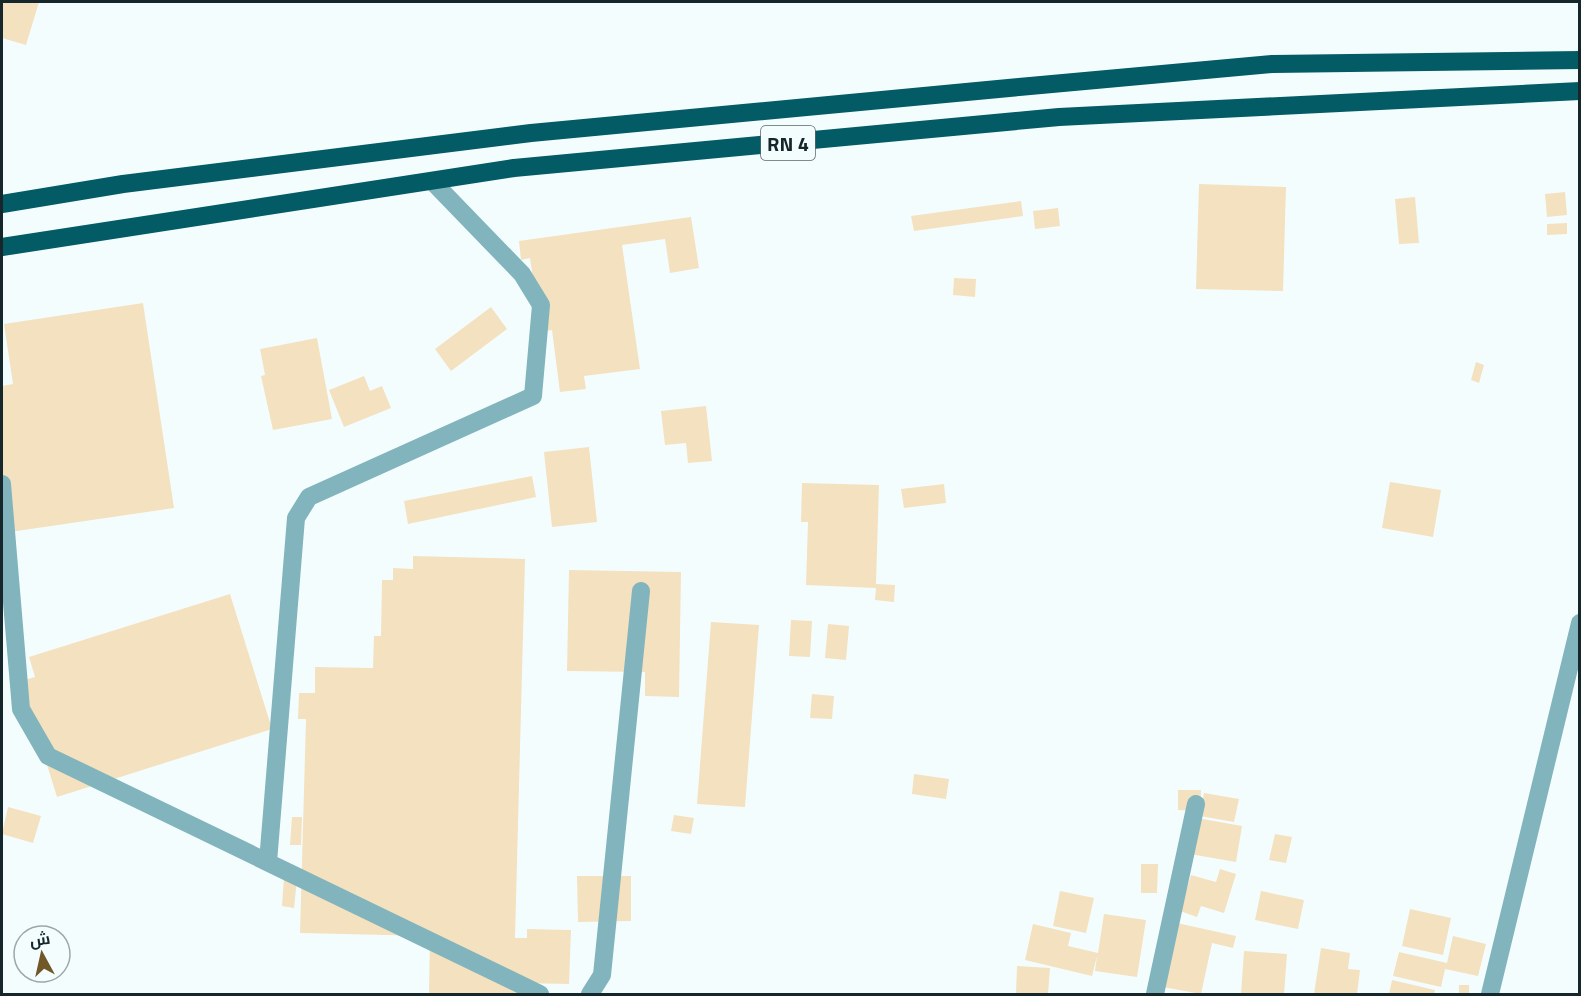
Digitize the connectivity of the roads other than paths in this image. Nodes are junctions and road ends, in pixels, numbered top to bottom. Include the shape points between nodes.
1 (1580, 60) edge
2 (1580, 91) edge
3 (432, 181) junction
4 (2, 204) edge
5 (2, 247) edge
6 (2, 484) edge
7 (641, 591) dead end
8 (1580, 623) edge
9 (1196, 804) dead end
10 (268, 862) junction
11 (540, 994) edge
12 (590, 994) edge
13 (1155, 994) edge
14 (1491, 994) edge

1 - 4 highway, RN 4 via 1272,64 1030,86 531,133 123,184
2 - 3 highway, RN 4 via 1059,117 514,168
3 - 5 highway, RN 4
3 - 10 street via 522,274 540,305 533,396 309,497 296,518
6 - 10 street via 21,709 48,756
7 - 12 street via 602,975
8 - 14 street
9 - 13 street
10 - 11 street

